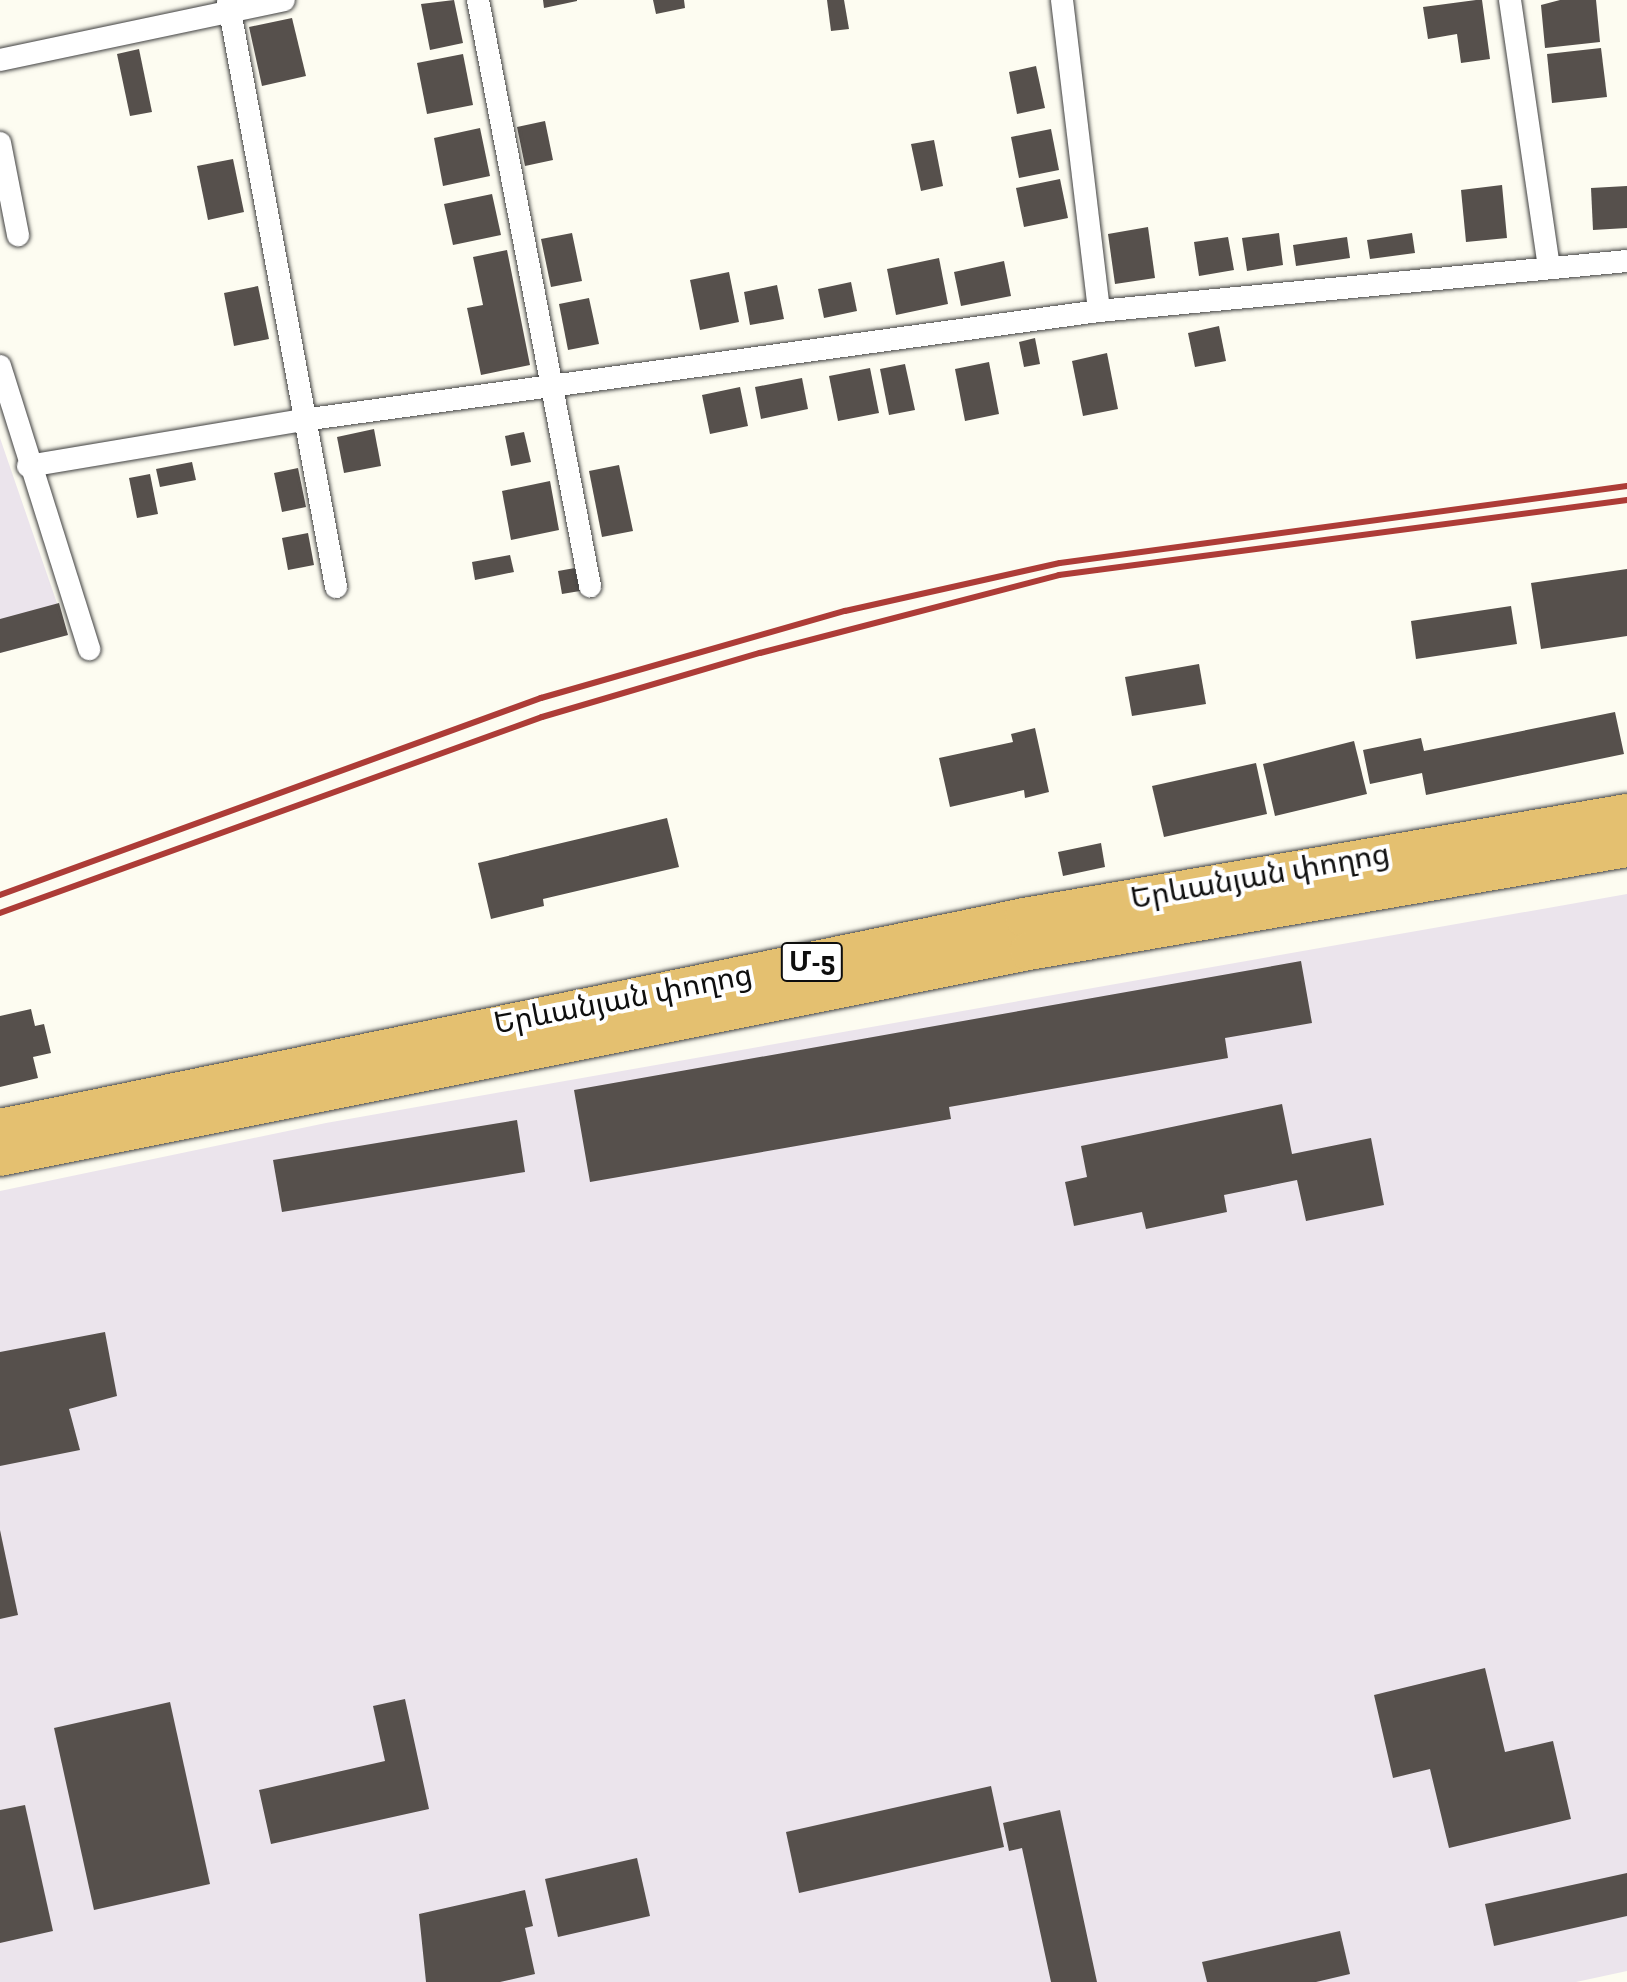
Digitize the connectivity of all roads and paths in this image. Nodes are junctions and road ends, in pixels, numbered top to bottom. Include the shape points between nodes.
1 (284, 0) edge
2 (478, 0) edge
3 (1062, 0) edge
4 (1510, 0) edge
5 (229, 6) edge
6 (0, 60) edge
7 (0, 143) edge
8 (18, 235) dead end
9 (1627, 261) edge
10 (1549, 266) junction
11 (1099, 311) junction
12 (0, 366) edge
13 (554, 384) junction
14 (303, 420) junction
15 (28, 466) junction
16 (590, 586) dead end
17 (336, 587) dead end
18 (89, 649) dead end
19 (1627, 813) edge
20 (1627, 848) edge
21 (1026, 934) junction
22 (657, 1008) junction
23 (0, 1128) edge
24 (0, 1157) edge

1 - 5 street
2 - 13 street
3 - 11 street
4 - 10 street
5 - 6 street
5 - 14 street
7 - 8 street
9 - 10 street
10 - 11 street
11 - 13 street
12 - 15 street
13 - 14 street
13 - 16 street
14 - 15 street
14 - 17 street
15 - 18 street
19 - 21 highway, Երևանյան փողոց / Մ-5
20 - 21 highway, Երևանյան փողոց / Մ-5
21 - 22 highway, Երևանյան փողոց / Մ-5
22 - 23 highway, Երևանյան փողոց / Մ-5
22 - 24 highway, Երևանյան փողոց / Մ-5

